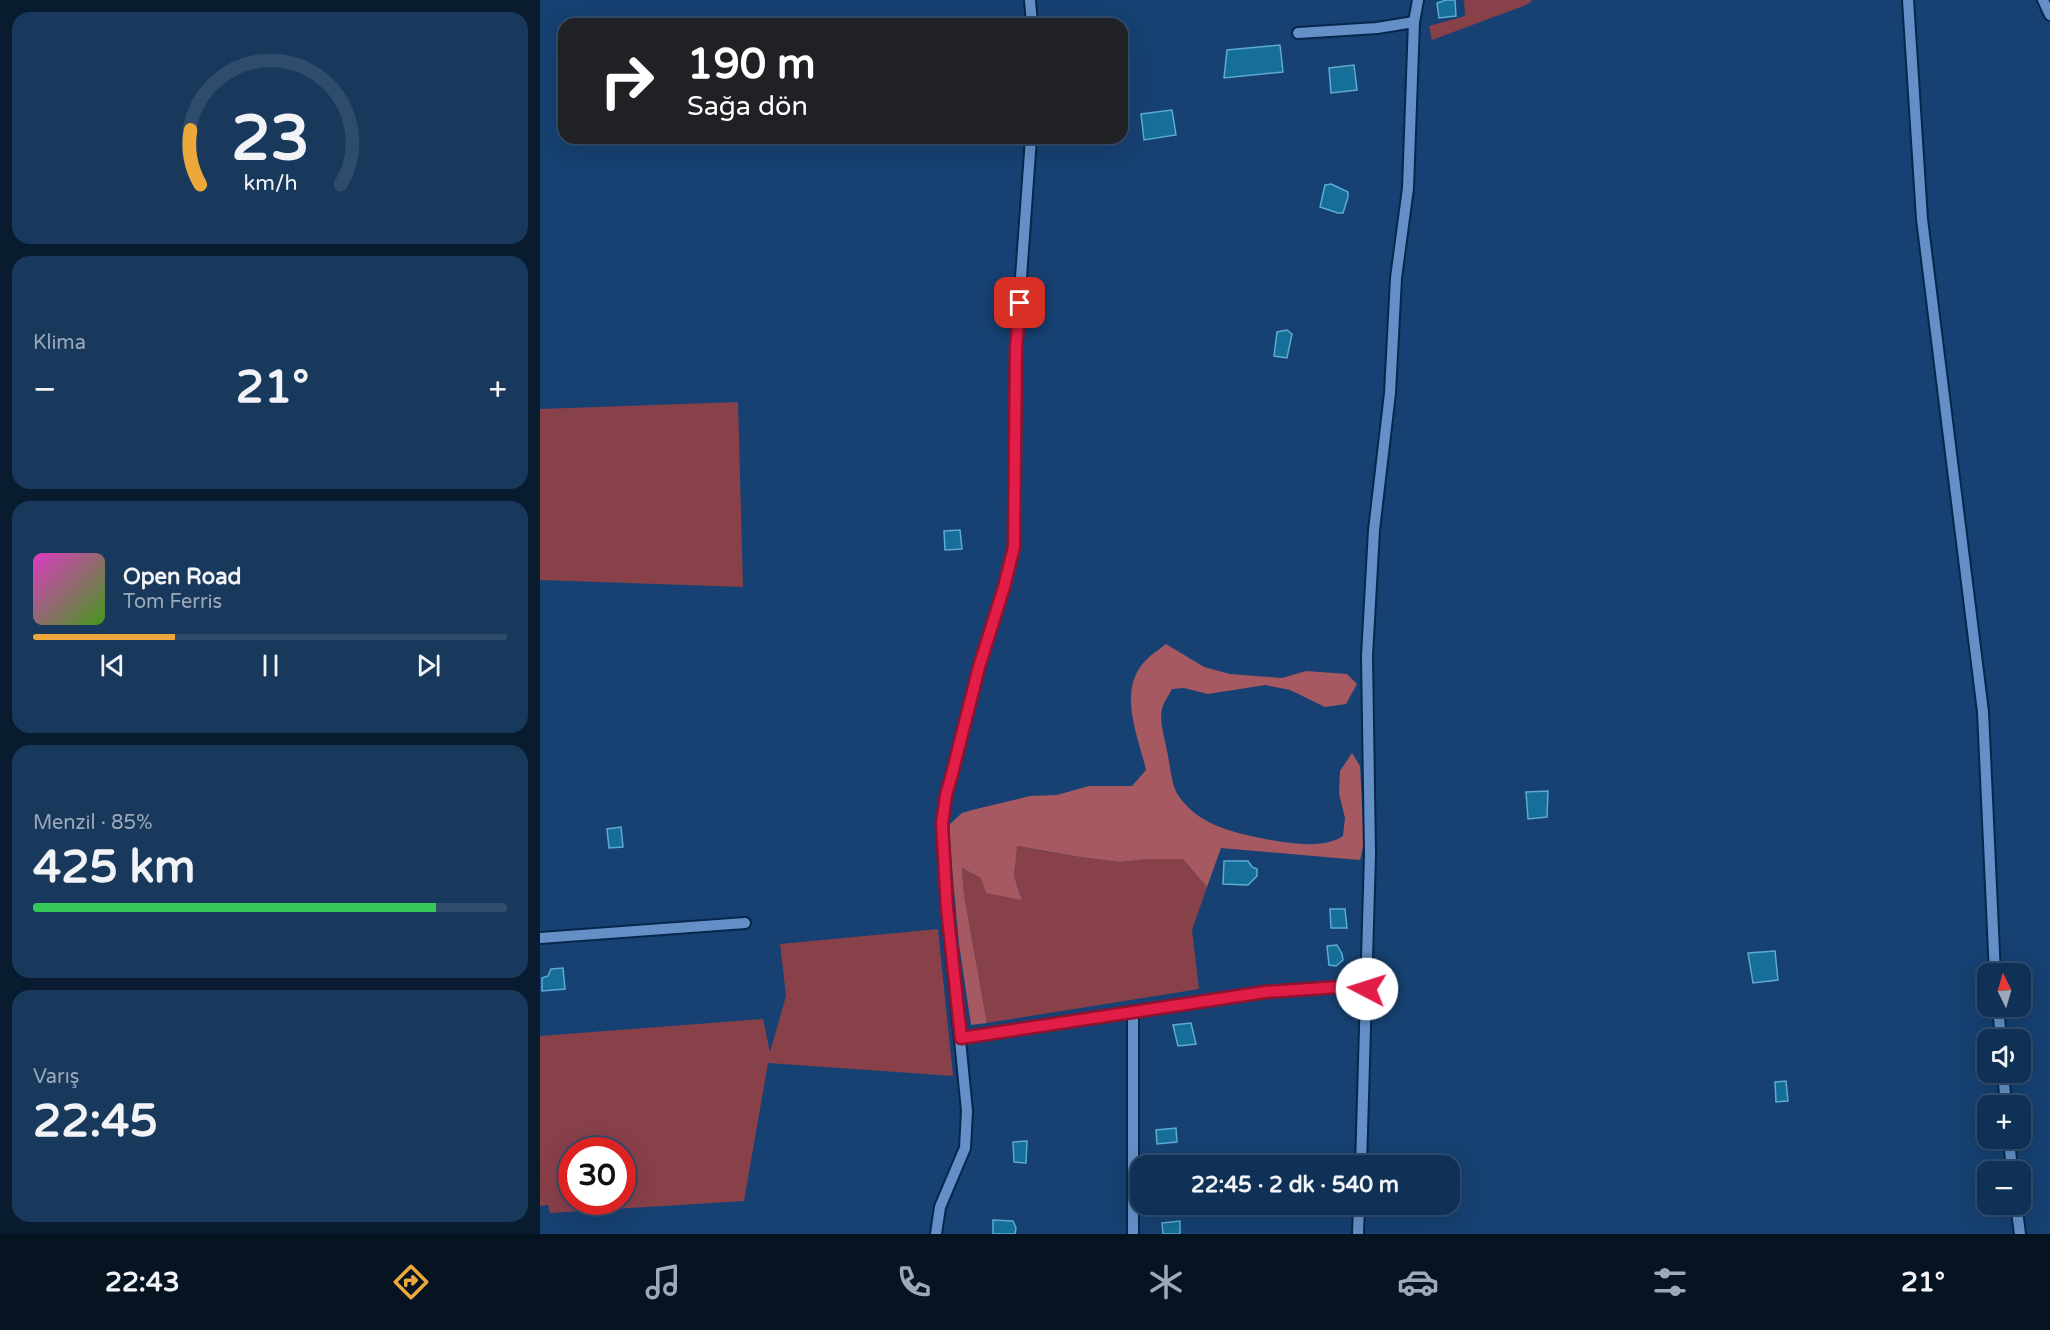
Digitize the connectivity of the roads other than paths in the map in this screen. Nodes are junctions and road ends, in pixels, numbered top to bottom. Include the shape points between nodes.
1 (1030, 0) edge
2 (1418, 0) edge
3 (1908, 0) edge
4 (2043, 0) edge
5 (2050, 15) edge
6 (1032, 18) edge
7 (1414, 22) junction
8 (1298, 33) dead end
9 (1031, 144) edge
10 (745, 923) dead end
11 (540, 938) edge
12 (1994, 963) edge
13 (1367, 985) junction
14 (1133, 1011) junction
15 (961, 1038) junction
16 (1361, 1155) edge
17 (1359, 1215) edge
18 (2017, 1215) edge
19 (936, 1234) edge
20 (1133, 1234) edge
21 (1358, 1234) edge
22 (2020, 1234) edge

1 - 6 street
2 - 7 street
3 - 12 street via 1922,219 1983,712
4 - 5 street
7 - 8 street
7 - 13 street via 1408,188 1396,278 1367,656
9 - 15 street via 1016,347 1014,547 979,667 942,824
10 - 11 street
13 - 14 street via 1265,992
13 - 16 street
14 - 15 street
14 - 20 street
15 - 19 street via 968,1111 965,1148 940,1207
17 - 21 street
18 - 22 street

